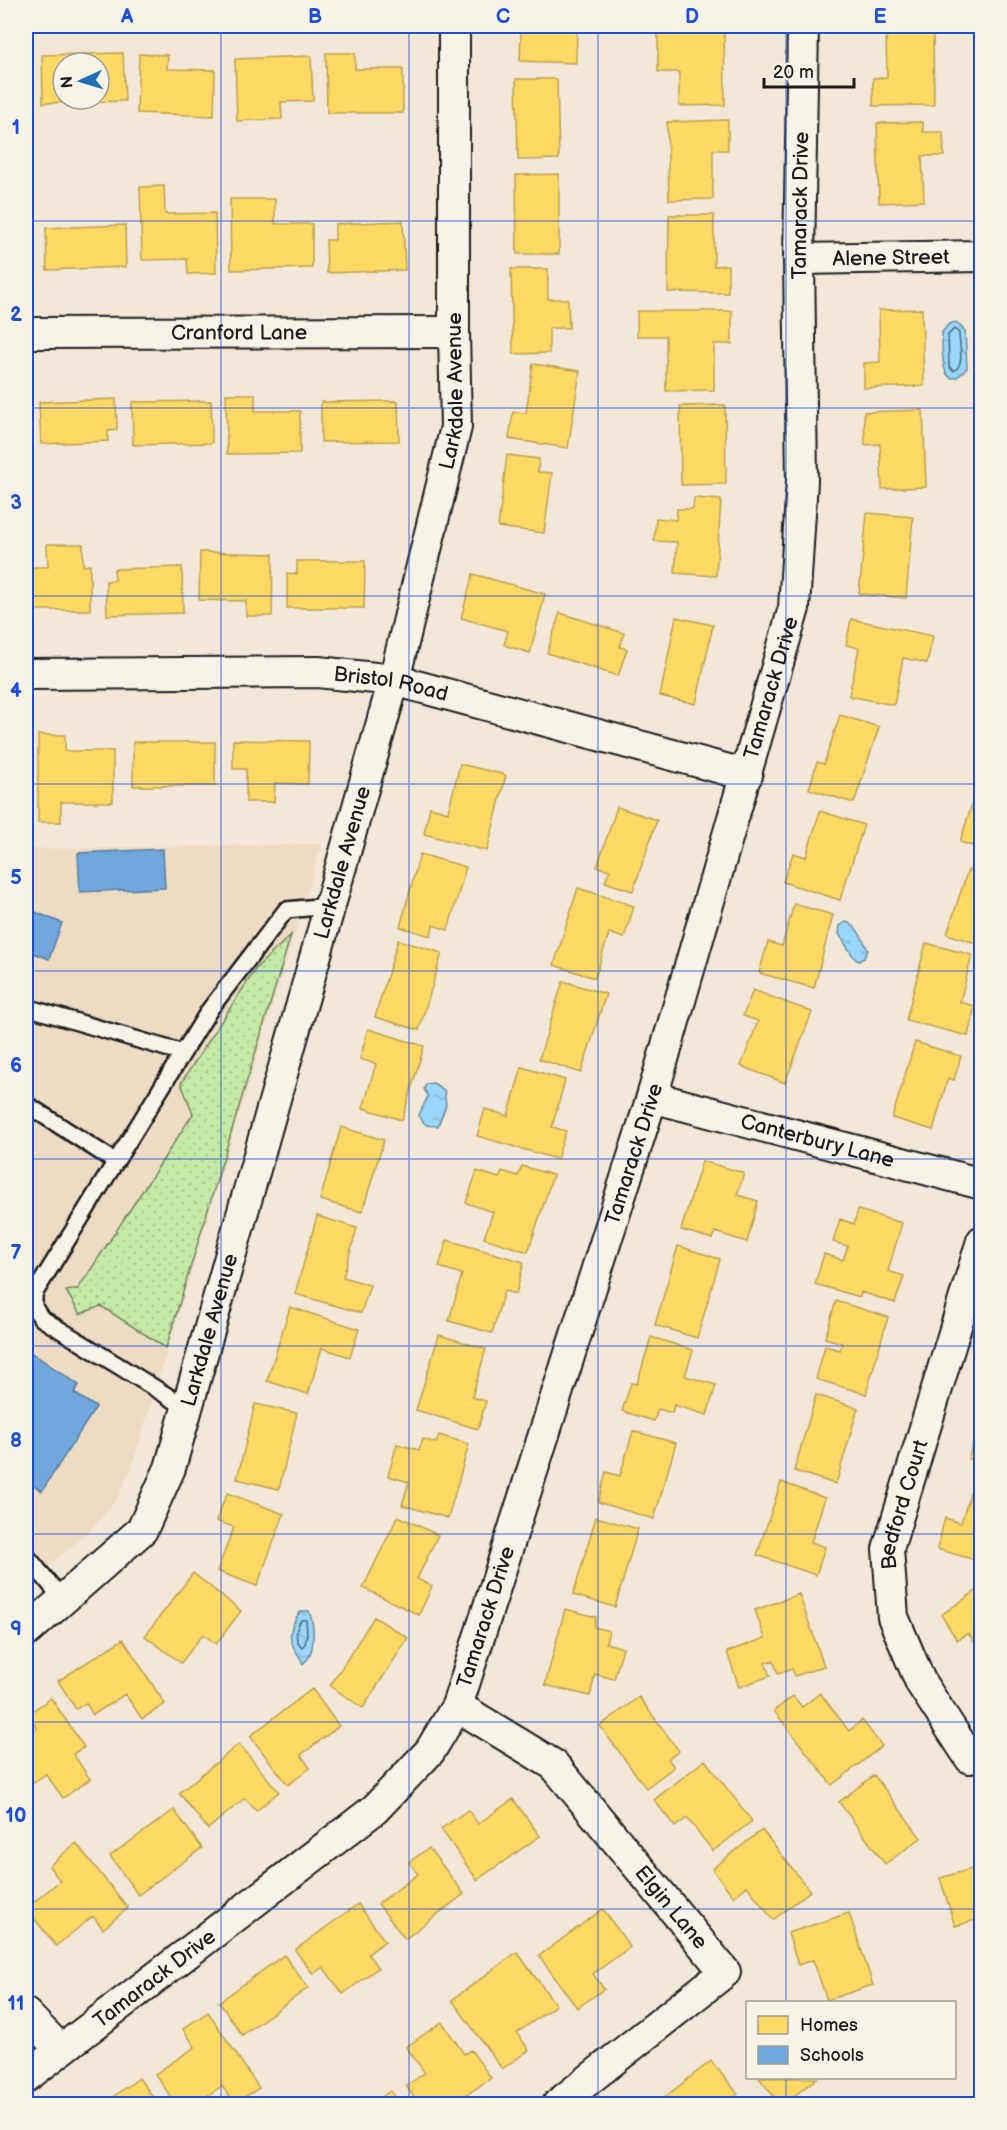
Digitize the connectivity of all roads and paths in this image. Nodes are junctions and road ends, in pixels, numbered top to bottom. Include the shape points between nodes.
1 (454, 26) edge
2 (803, 26) edge
3 (981, 256) edge
4 (799, 259) junction
5 (454, 332) junction
6 (26, 333) edge
7 (26, 674) edge
8 (394, 680) junction
9 (747, 775) junction
10 (329, 906) junction
11 (26, 1007) edge
12 (183, 1053) junction
13 (652, 1097) junction
14 (26, 1104) edge
15 (116, 1162) junction
16 (981, 1184) edge
17 (981, 1241) edge
18 (187, 1408) junction
19 (26, 1555) edge
20 (63, 1600) junction
21 (26, 1632) edge
22 (457, 1706) junction
23 (970, 1758) dead end
24 (26, 2014) edge
25 (60, 2050) junction
26 (26, 2077) edge
27 (558, 2104) edge

1 - 5 street, Larkdale Avenue
2 - 4 street, Tamarack Drive
3 - 4 street, Alene Street
4 - 9 street, Tamarack Drive via 802,481 794,609
5 - 6 street, Cranford Lane
5 - 8 street, Larkdale Avenue via 456,427
7 - 8 street, Bristol Road via 318,672
8 - 9 street, Bristol Road
8 - 10 street, Larkdale Avenue
9 - 13 street, Tamarack Drive
10 - 12 lane via 286,910 210,1009
10 - 18 street, Larkdale Avenue
11 - 12 lane
12 - 15 lane
13 - 16 street, Canterbury Lane
13 - 22 street, Tamarack Drive
14 - 15 lane
15 - 18 lane via 34,1294 34,1307 41,1318
17 - 23 street, Bedford Court via 888,1549 892,1617 921,1683
18 - 20 street, Larkdale Avenue via 170,1468 142,1530
19 - 20 lane
20 - 21 street, Larkdale Avenue
22 - 25 street, Tamarack Drive via 430,1751 375,1809
22 - 27 street, Elgin Lane via 554,1765 725,1972
24 - 25 street
25 - 26 street, Tamarack Drive

